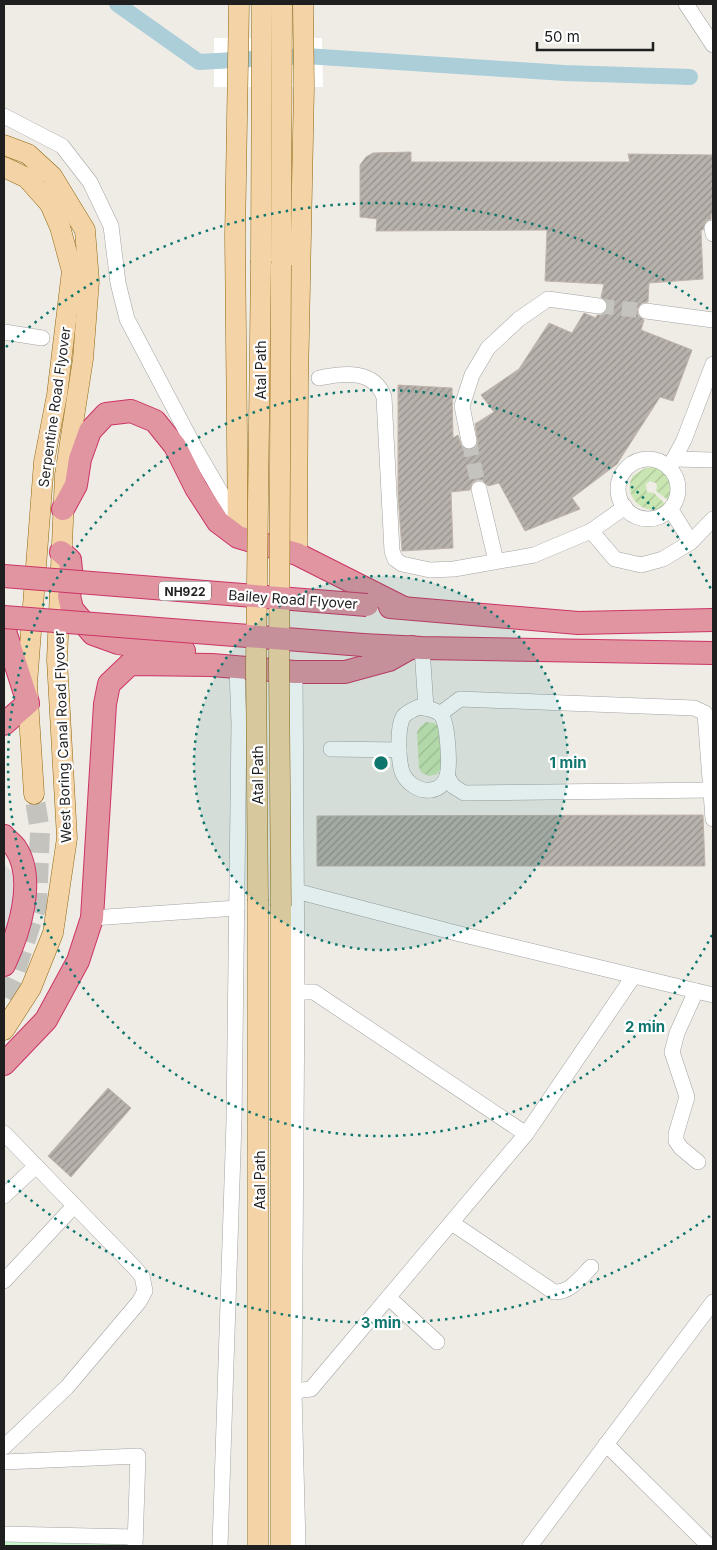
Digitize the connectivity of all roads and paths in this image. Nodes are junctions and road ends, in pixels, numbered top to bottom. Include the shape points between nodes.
1 (239, 4) edge
2 (303, 4) edge
3 (686, 4) edge
4 (262, 13) edge
5 (282, 13) edge
6 (713, 45) edge
7 (4, 116) edge
8 (4, 145) edge
9 (4, 167) edge
10 (599, 306) tunnel mouth
11 (646, 311) tunnel mouth
12 (713, 320) edge
13 (4, 332) edge
14 (42, 338) dead end
15 (713, 364) edge
16 (319, 378) dead end
17 (469, 441) tunnel mouth
18 (713, 460) edge
19 (671, 463) junction
20 (479, 488) tunnel mouth
21 (625, 507) junction
22 (63, 509) junction
23 (671, 510) junction
24 (713, 519) edge
25 (227, 529) junction
26 (591, 531) junction
27 (691, 542) junction
28 (61, 552) junction
29 (297, 554) junction
30 (496, 561) junction
31 (4, 576) edge
32 (404, 608) junction
33 (4, 616) edge
34 (713, 620) edge
35 (4, 628) edge
36 (409, 647) junction
37 (713, 652) edge
38 (237, 668) junction
39 (295, 672) junction
40 (28, 703) junction
41 (426, 708) junction
42 (440, 714) junction
43 (295, 721) junction
44 (4, 724) edge
45 (239, 724) junction
46 (331, 748) dead end
47 (398, 750) junction
48 (447, 776) junction
49 (711, 790) junction
50 (34, 794) tunnel mouth
51 (713, 819) edge
52 (4, 836) edge
53 (296, 891) junction
54 (237, 908) junction
55 (92, 918) junction
56 (4, 965) edge
57 (633, 977) junction
58 (696, 991) junction
59 (297, 992) junction
60 (713, 995) edge
61 (4, 1030) edge
62 (4, 1064) edge
63 (4, 1133) edge
64 (526, 1134) junction
65 (698, 1162) dead end
66 (36, 1166) junction
67 (4, 1196) edge
68 (74, 1206) junction
69 (452, 1223) junction
70 (591, 1267) dead end
71 (4, 1281) edge
72 (389, 1298) junction
73 (713, 1302) edge
74 (437, 1342) dead end
75 (294, 1391) junction
76 (606, 1444) junction
77 (4, 1447) edge
78 (4, 1462) edge
79 (4, 1534) edge
80 (135, 1542) edge
81 (220, 1546) edge
82 (258, 1546) edge
83 (281, 1546) edge
84 (298, 1546) edge
85 (530, 1546) edge
86 (709, 1546) edge

1 - 25 main road
2 - 29 main road
3 - 6 street
4 - 82 main road, Atal Path, bridge via 256,666
5 - 83 main road, Atal Path, bridge via 279,668
7 - 25 street via 62,146 90,182 111,226 118,283 127,319 224,498
8 - 22 main road, Serpentine Road Flyover via 28,154 52,176 85,230 89,281 87,311 83,359 64,474
9 - 40 main road, Serpentine Road Flyover via 27,178 50,204 72,271 57,395 44,462
10 - 17 street via 548,300 519,319 488,348 472,375 462,406
11 - 12 street
13 - 14 street
15 - 19 street via 684,440
16 - 30 street via 342,374 357,376 369,379 381,389 395,559 402,564 430,570 454,570
18 - 19 street
19 - 21 street via 649,459 630,465 619,482 618,492
19 - 23 street via 678,482 676,502
20 - 30 street
21 - 23 street via 634,516 644,519 663,516
21 - 26 street
22 - 25 highway via 76,485 80,459 90,431 106,414 131,411 154,421 175,446 196,488
22 - 28 main road, Serpentine Road Flyover
23 - 27 street
24 - 27 street
25 - 29 highway
26 - 27 street via 615,559 641,565 663,558
26 - 30 street via 534,555
28 - 36 highway via 70,560 72,610 93,634 118,643 304,660 360,659
28 - 61 main road, West Boring Canal Road Flyover via 57,660 67,838 53,933 31,988
29 - 32 highway
31 - 32 highway, Bailey Road Flyover / NH922, bridge
32 - 34 highway, NH922 via 578,623
33 - 36 highway, bridge
35 - 40 highway
36 - 37 highway
36 - 39 highway via 390,660 345,672
36 - 41 street
38 - 39 highway
38 - 45 street
38 - 55 highway via 130,664 109,684 105,704
39 - 43 street
40 - 44 highway
40 - 50 main road, Serpentine Road Flyover
41 - 42 street
41 - 47 street via 419,707 404,716
42 - 48 street via 446,730
42 - 49 street via 460,699 694,708 705,712
43 - 45 street
43 - 53 street
45 - 54 street
46 - 47 street
47 - 48 street via 402,773 416,788 437,789
48 - 49 street via 453,786 464,793
49 - 51 street
52 - 56 highway via 15,846 23,864 26,897
53 - 57 street
53 - 59 street
54 - 55 street
54 - 81 street via 234,1121
55 - 62 highway via 78,962 46,1020
57 - 58 street
57 - 64 street
58 - 60 street
58 - 65 street via 676,1033 672,1052 687,1098 676,1141
59 - 64 street via 314,992
59 - 75 street
63 - 66 street
64 - 69 street
66 - 67 street
66 - 68 street
68 - 71 street
68 - 77 street via 134,1266 142,1276 145,1291 66,1386
69 - 70 street via 554,1292 568,1290
69 - 72 street
72 - 74 street
72 - 75 street via 311,1389
73 - 76 street
75 - 84 street
76 - 85 street
76 - 86 street
78 - 80 street via 138,1456
79 - 80 street

